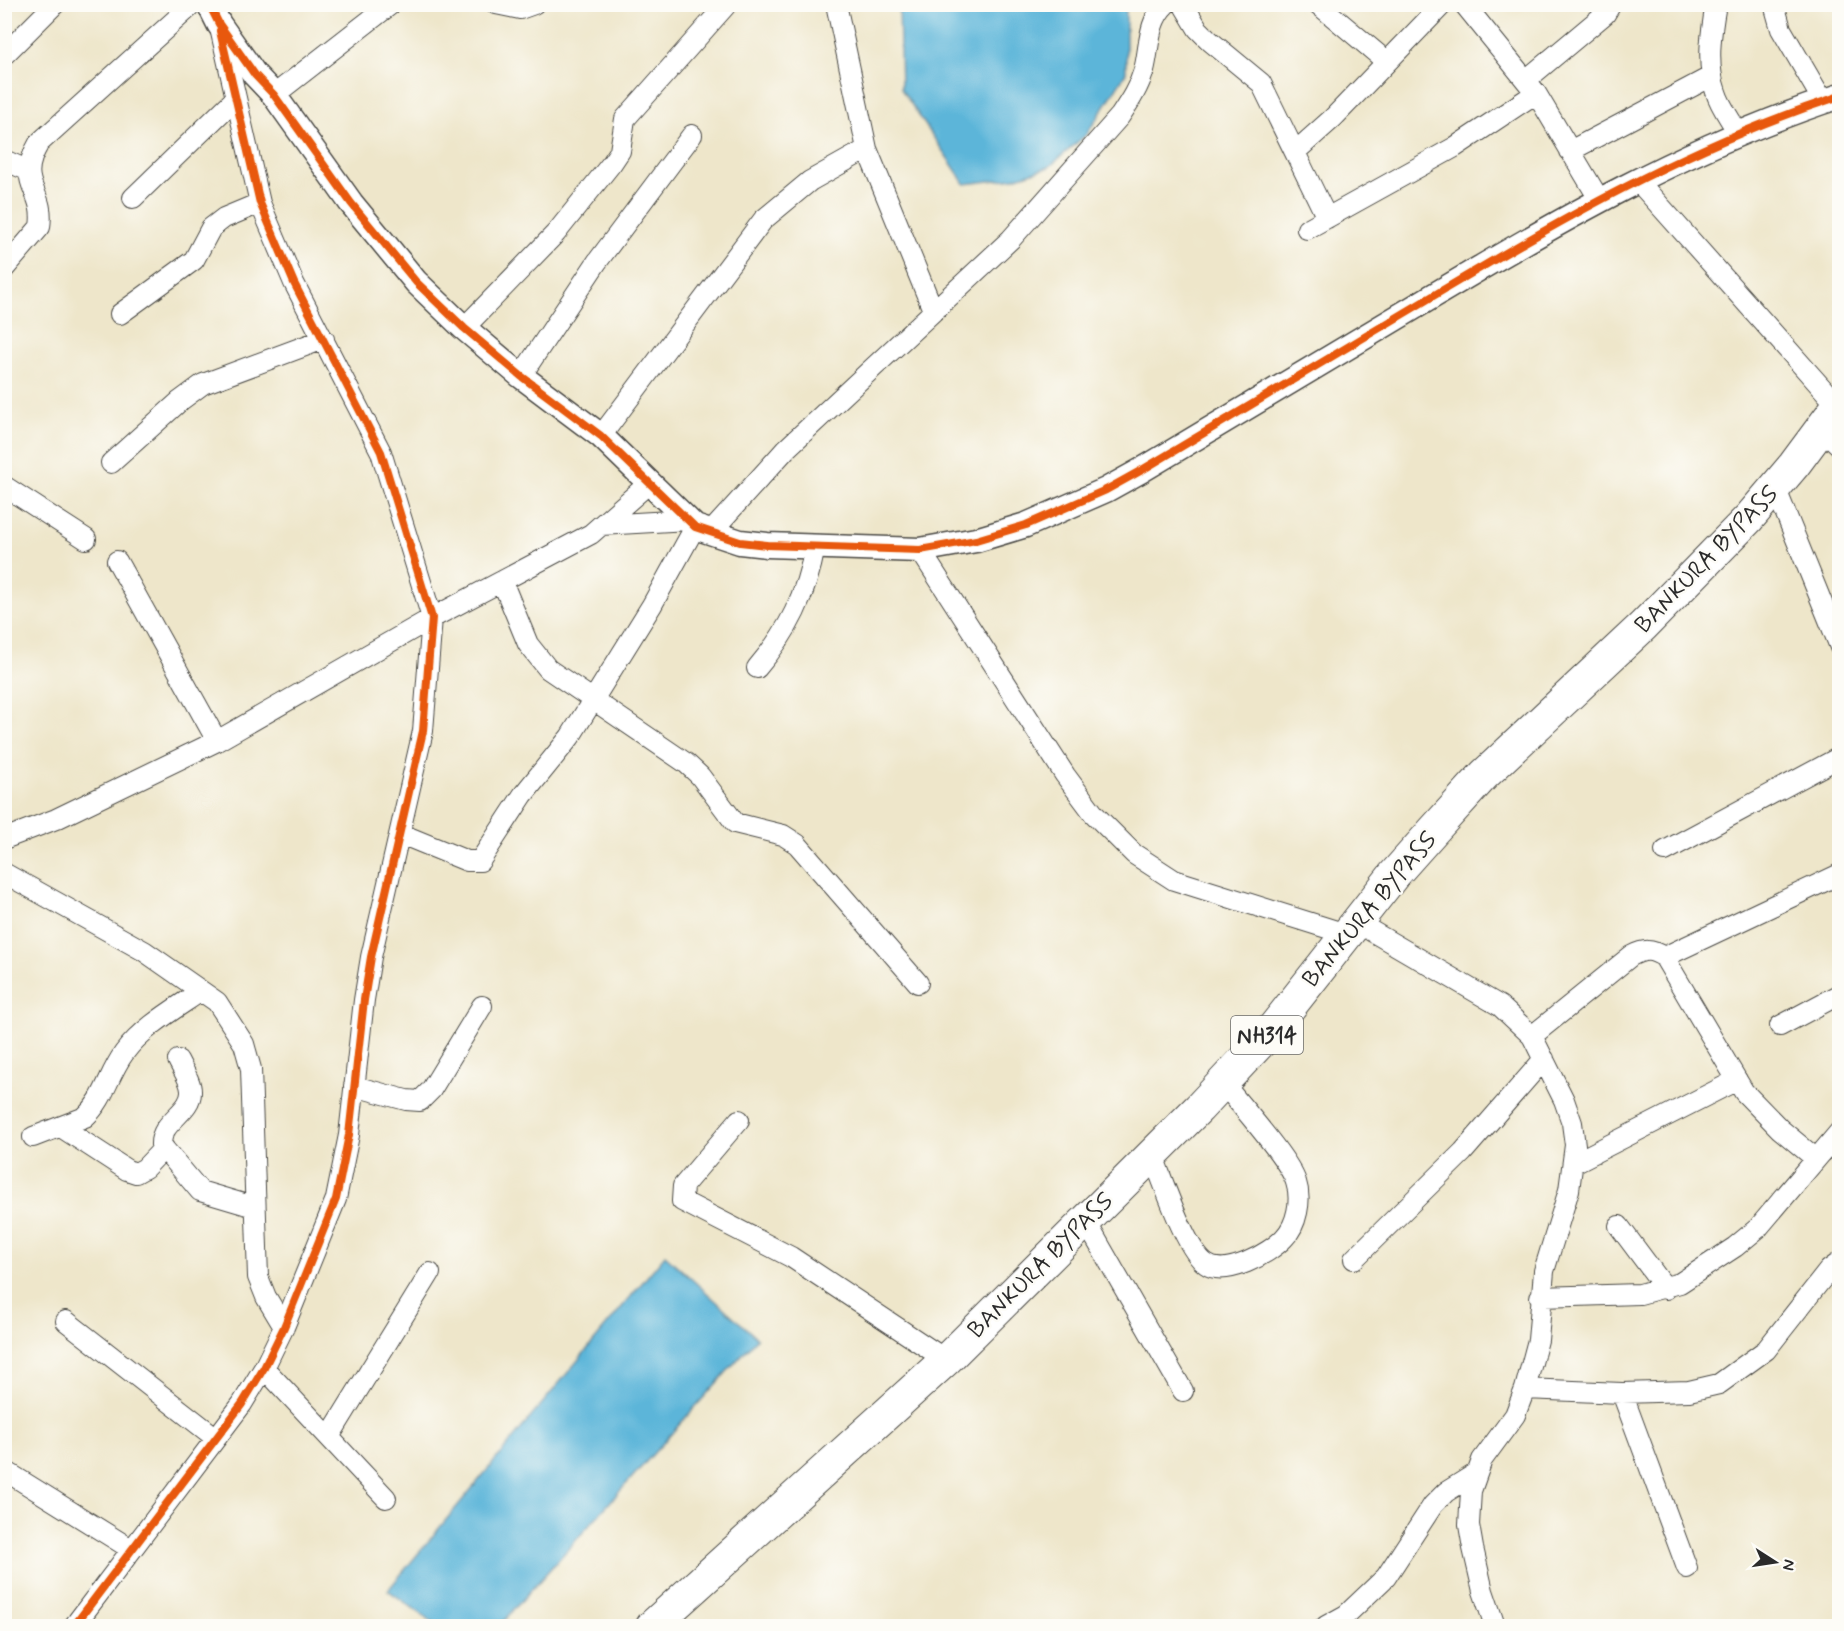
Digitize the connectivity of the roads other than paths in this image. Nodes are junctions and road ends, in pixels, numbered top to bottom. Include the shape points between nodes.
1 (55, 4) edge
2 (193, 4) edge
3 (391, 4) edge
4 (496, 4) edge
5 (534, 4) edge
6 (727, 4) edge
7 (836, 4) edge
8 (1146, 4) edge
9 (1166, 4) edge
10 (1183, 4) edge
11 (1318, 4) edge
12 (1443, 4) edge
13 (1464, 4) edge
14 (1611, 4) edge
15 (1716, 4) edge
16 (1774, 4) edge
17 (214, 14) edge
18 (1149, 35) junction
19 (4, 55) edge
20 (1388, 62) junction
21 (1712, 76) junction
22 (1531, 86) junction
23 (274, 95) junction
24 (236, 98) junction
25 (1831, 98) edge
26 (1738, 133) junction
27 (693, 135) dead end
28 (867, 149) junction
29 (1570, 151) junction
30 (1295, 153) junction
31 (4, 160) edge
32 (27, 170) junction
33 (4, 171) edge
34 (1637, 180) junction
35 (133, 198) dead end
36 (1599, 199) junction
37 (260, 203) junction
38 (1327, 218) junction
39 (1307, 229) dead end
40 (4, 269) edge
41 (933, 310) junction
42 (120, 314) dead end
43 (464, 328) junction
44 (324, 339) junction
45 (521, 376) junction
46 (1834, 421) edge
47 (601, 436) junction
48 (111, 463) dead end
49 (648, 484) junction
50 (4, 486) edge
51 (1775, 487) junction
52 (601, 525) junction
53 (698, 527) junction
54 (86, 539) dead end
55 (815, 547) junction
56 (920, 550) junction
57 (117, 561) dead end
58 (502, 581) junction
59 (432, 618) junction
60 (1839, 647) edge
61 (757, 668) dead end
62 (594, 699) junction
63 (217, 741) junction
64 (1839, 757) edge
65 (401, 834) junction
66 (4, 839) edge
67 (1665, 851) dead end
68 (4, 873) edge
69 (1839, 874) edge
70 (1351, 928) junction
71 (1664, 957) junction
72 (918, 983) dead end
73 (201, 991) junction
74 (1839, 994) edge
75 (482, 1006) dead end
76 (1780, 1026) dead end
77 (1532, 1036) junction
78 (1544, 1059) junction
79 (178, 1060) dead end
80 (1737, 1080) junction
81 (1223, 1083) junction
82 (354, 1086) junction
83 (739, 1120) dead end
84 (61, 1127) junction
85 (1839, 1131) edge
86 (33, 1137) dead end
87 (164, 1148) junction
88 (1152, 1154) junction
89 (1815, 1158) junction
90 (1574, 1163) junction
91 (254, 1207) junction
92 (1085, 1220) junction
93 (1619, 1226) dead end
94 (1354, 1259) dead end
95 (1839, 1262) edge
96 (430, 1273) dead end
97 (1666, 1289) junction
98 (1540, 1297) junction
99 (66, 1321) dead end
100 (284, 1327) junction
101 (946, 1360) junction
102 (264, 1368) junction
103 (1525, 1389) junction
104 (1183, 1391) dead end
105 (1622, 1394) junction
106 (329, 1437) junction
107 (216, 1438) junction
108 (4, 1470) edge
109 (1475, 1474) junction
110 (386, 1498) dead end
111 (131, 1549) junction
112 (1687, 1568) dead end
113 (74, 1626) edge
114 (652, 1626) edge
115 (1326, 1626) edge
116 (1495, 1626) edge

1 - 19 street
2 - 32 street via 39,143
3 - 23 street
4 - 5 street via 520,9
6 - 43 street via 625,119 620,151 556,233
7 - 28 street
8 - 18 street
9 - 18 street
10 - 30 street via 1198,29 1261,83
11 - 20 street
12 - 20 street
13 - 22 street
14 - 22 street
15 - 21 street via 1710,57
16 - 25 street via 1781,29
17 - 23 street
17 - 24 street
18 - 41 street via 1135,94 1120,116 1011,239
20 - 30 street
21 - 26 street via 1716,93
21 - 29 street
22 - 29 street
22 - 38 street via 1455,147
23 - 43 street via 401,265
24 - 35 street
24 - 37 street
25 - 26 street
26 - 34 street
27 - 45 street via 597,262
28 - 41 street
28 - 47 street via 810,181 763,220
29 - 36 street
30 - 38 street
31 - 32 street
32 - 33 street
32 - 40 street via 40,206 40,227
34 - 36 street
34 - 46 street
36 - 56 street via 1106,490 1026,525 976,540
37 - 42 street via 211,228 194,260
37 - 44 street via 294,283
38 - 39 street
41 - 53 street
43 - 45 street
44 - 48 street via 202,384
44 - 59 street via 381,452
45 - 47 street
46 - 51 highway, BANKURA BYPASS / NH314
47 - 49 street
49 - 52 street
49 - 53 street
50 - 54 street
51 - 60 street
51 - 70 highway, BANKURA BYPASS / NH314 via 1643,626 1484,775
52 - 53 street
52 - 58 street
53 - 55 street via 740,542
53 - 62 street
55 - 56 street
55 - 61 street via 798,610 775,648
56 - 70 street via 1065,775 1094,814 1134,854 1174,880
57 - 63 street
58 - 59 street
58 - 62 street via 538,659
59 - 63 street
59 - 65 street via 423,731
62 - 65 street via 562,750 523,795 480,861 467,861
62 - 72 street via 686,763 735,823 783,835 797,844
63 - 66 street via 56,819
64 - 67 street
65 - 82 street via 369,968
68 - 73 street via 144,951
69 - 71 street
70 - 77 street via 1500,1006
70 - 81 highway, BANKURA BYPASS / NH314 via 1270,1032
71 - 77 street via 1643,950 1631,956
71 - 80 street
73 - 84 street via 138,1038 117,1065 98,1105 85,1117
73 - 91 street via 217,1002 229,1018 244,1044 251,1069
74 - 76 street
75 - 82 street via 431,1090 420,1101
77 - 78 street
78 - 90 street via 1572,1123
78 - 94 street via 1463,1152
79 - 87 street via 191,1087 191,1096 162,1134
80 - 89 street via 1780,1129
80 - 90 street
81 - 88 highway, BANKURA BYPASS / NH314
81 - 88 street via 1296,1182 1299,1202 1284,1238 1236,1267 1208,1266 1194,1254
82 - 100 street via 336,1199
83 - 101 street via 682,1186 682,1201 791,1257
84 - 86 street
84 - 87 street via 131,1172 140,1172
85 - 89 street
87 - 91 street via 200,1191
88 - 92 highway, BANKURA BYPASS / NH314
89 - 97 street via 1758,1228 1680,1284
90 - 98 street
91 - 100 street via 258,1276
92 - 101 highway, BANKURA BYPASS / NH314
92 - 104 street
93 - 97 street
95 - 105 street via 1766,1350 1719,1384 1689,1391
96 - 106 street
97 - 98 street via 1640,1294
98 - 103 street via 1538,1340
99 - 107 street
100 - 102 street
101 - 114 highway, BANKURA BYPASS / NH314
102 - 106 street
102 - 107 street
103 - 105 street
103 - 109 street via 1515,1415 1492,1443
105 - 112 street
106 - 110 street
107 - 111 street
108 - 111 street
109 - 115 street via 1433,1505 1386,1577 1346,1615
109 - 116 street via 1470,1525 1473,1548
111 - 113 street

